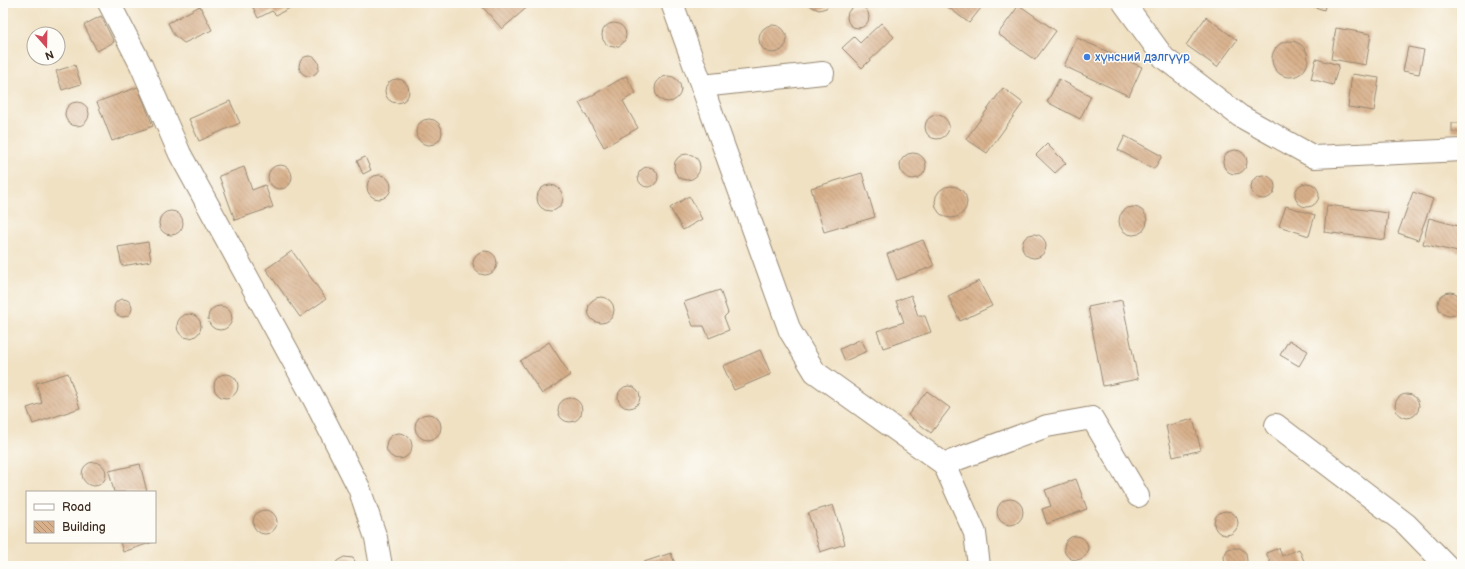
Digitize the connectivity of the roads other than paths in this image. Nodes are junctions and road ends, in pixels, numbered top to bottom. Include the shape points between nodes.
1 (109, 3) edge
2 (672, 3) edge
3 (1124, 3) edge
4 (823, 74) dead end
5 (702, 86) junction
6 (1462, 150) edge
7 (1276, 424) dead end
8 (944, 464) junction
9 (1138, 496) dead end
10 (381, 566) edge
11 (979, 566) edge
12 (1447, 566) edge

1 - 10 street via 141,66 180,154 315,401 359,488 376,538
2 - 5 street
3 - 6 street via 1164,58 1240,116 1314,157
4 - 5 street
5 - 8 street via 790,331 815,372
7 - 12 street via 1406,524
8 - 9 street via 1047,426 1092,418
8 - 11 street via 975,533

